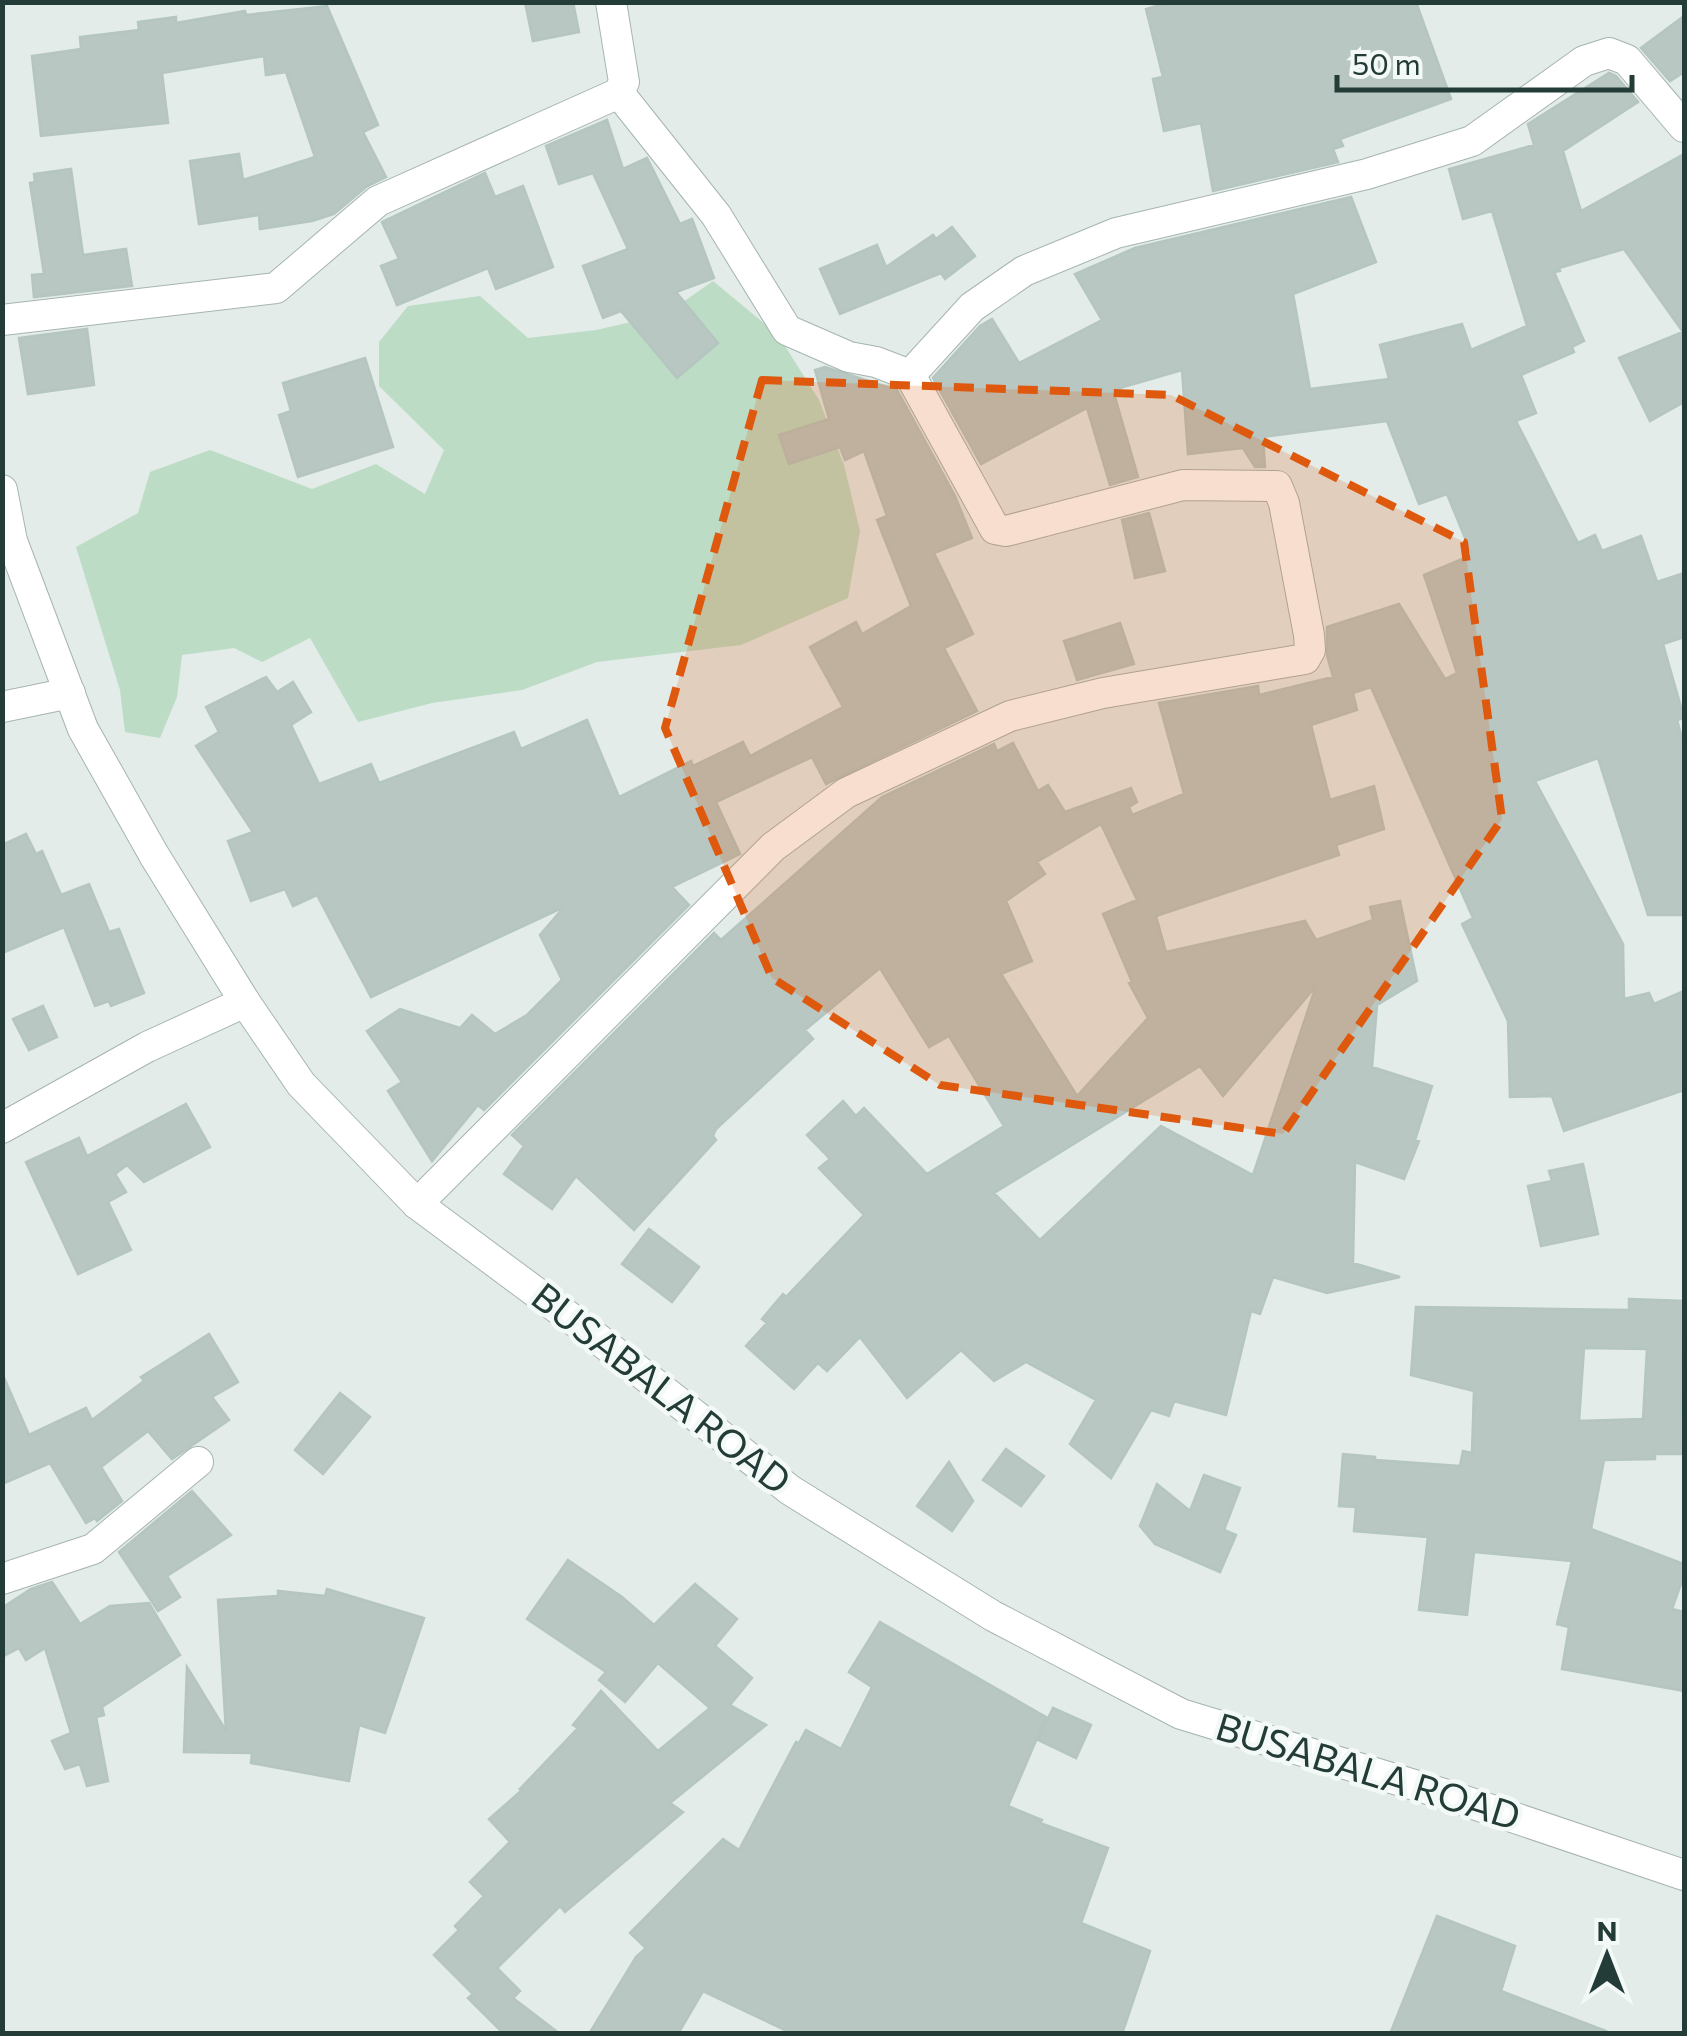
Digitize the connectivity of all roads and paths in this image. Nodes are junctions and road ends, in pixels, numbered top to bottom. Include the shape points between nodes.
1 (611, 2) edge
2 (618, 93) junction
3 (1684, 127) edge
4 (2, 320) edge
5 (910, 375) junction
6 (2, 490) edge
7 (70, 693) junction
8 (2, 708) edge
9 (245, 1002) junction
10 (2, 1128) edge
11 (417, 1204) junction
12 (198, 1462) dead end
13 (2, 1579) edge
14 (1684, 1875) edge

1 - 2 street via 624,82
2 - 4 street via 378,201 276,288
2 - 5 street via 716,215 787,330
3 - 5 street via 1627,60 1609,53 1584,61 1472,141 1367,174 1116,233 1024,271 972,306
5 - 11 street via 995,529 1183,485 1277,486 1308,655 1010,716 846,792 773,847
6 - 7 street, BUSABALA ROAD via 12,541
7 - 8 street
7 - 9 street, BUSABALA ROAD via 145,839
9 - 10 street via 147,1047
9 - 11 street, BUSABALA ROAD via 301,1084
11 - 14 street, BUSABALA ROAD via 790,1490 993,1616 1180,1714
12 - 13 street via 92,1549

